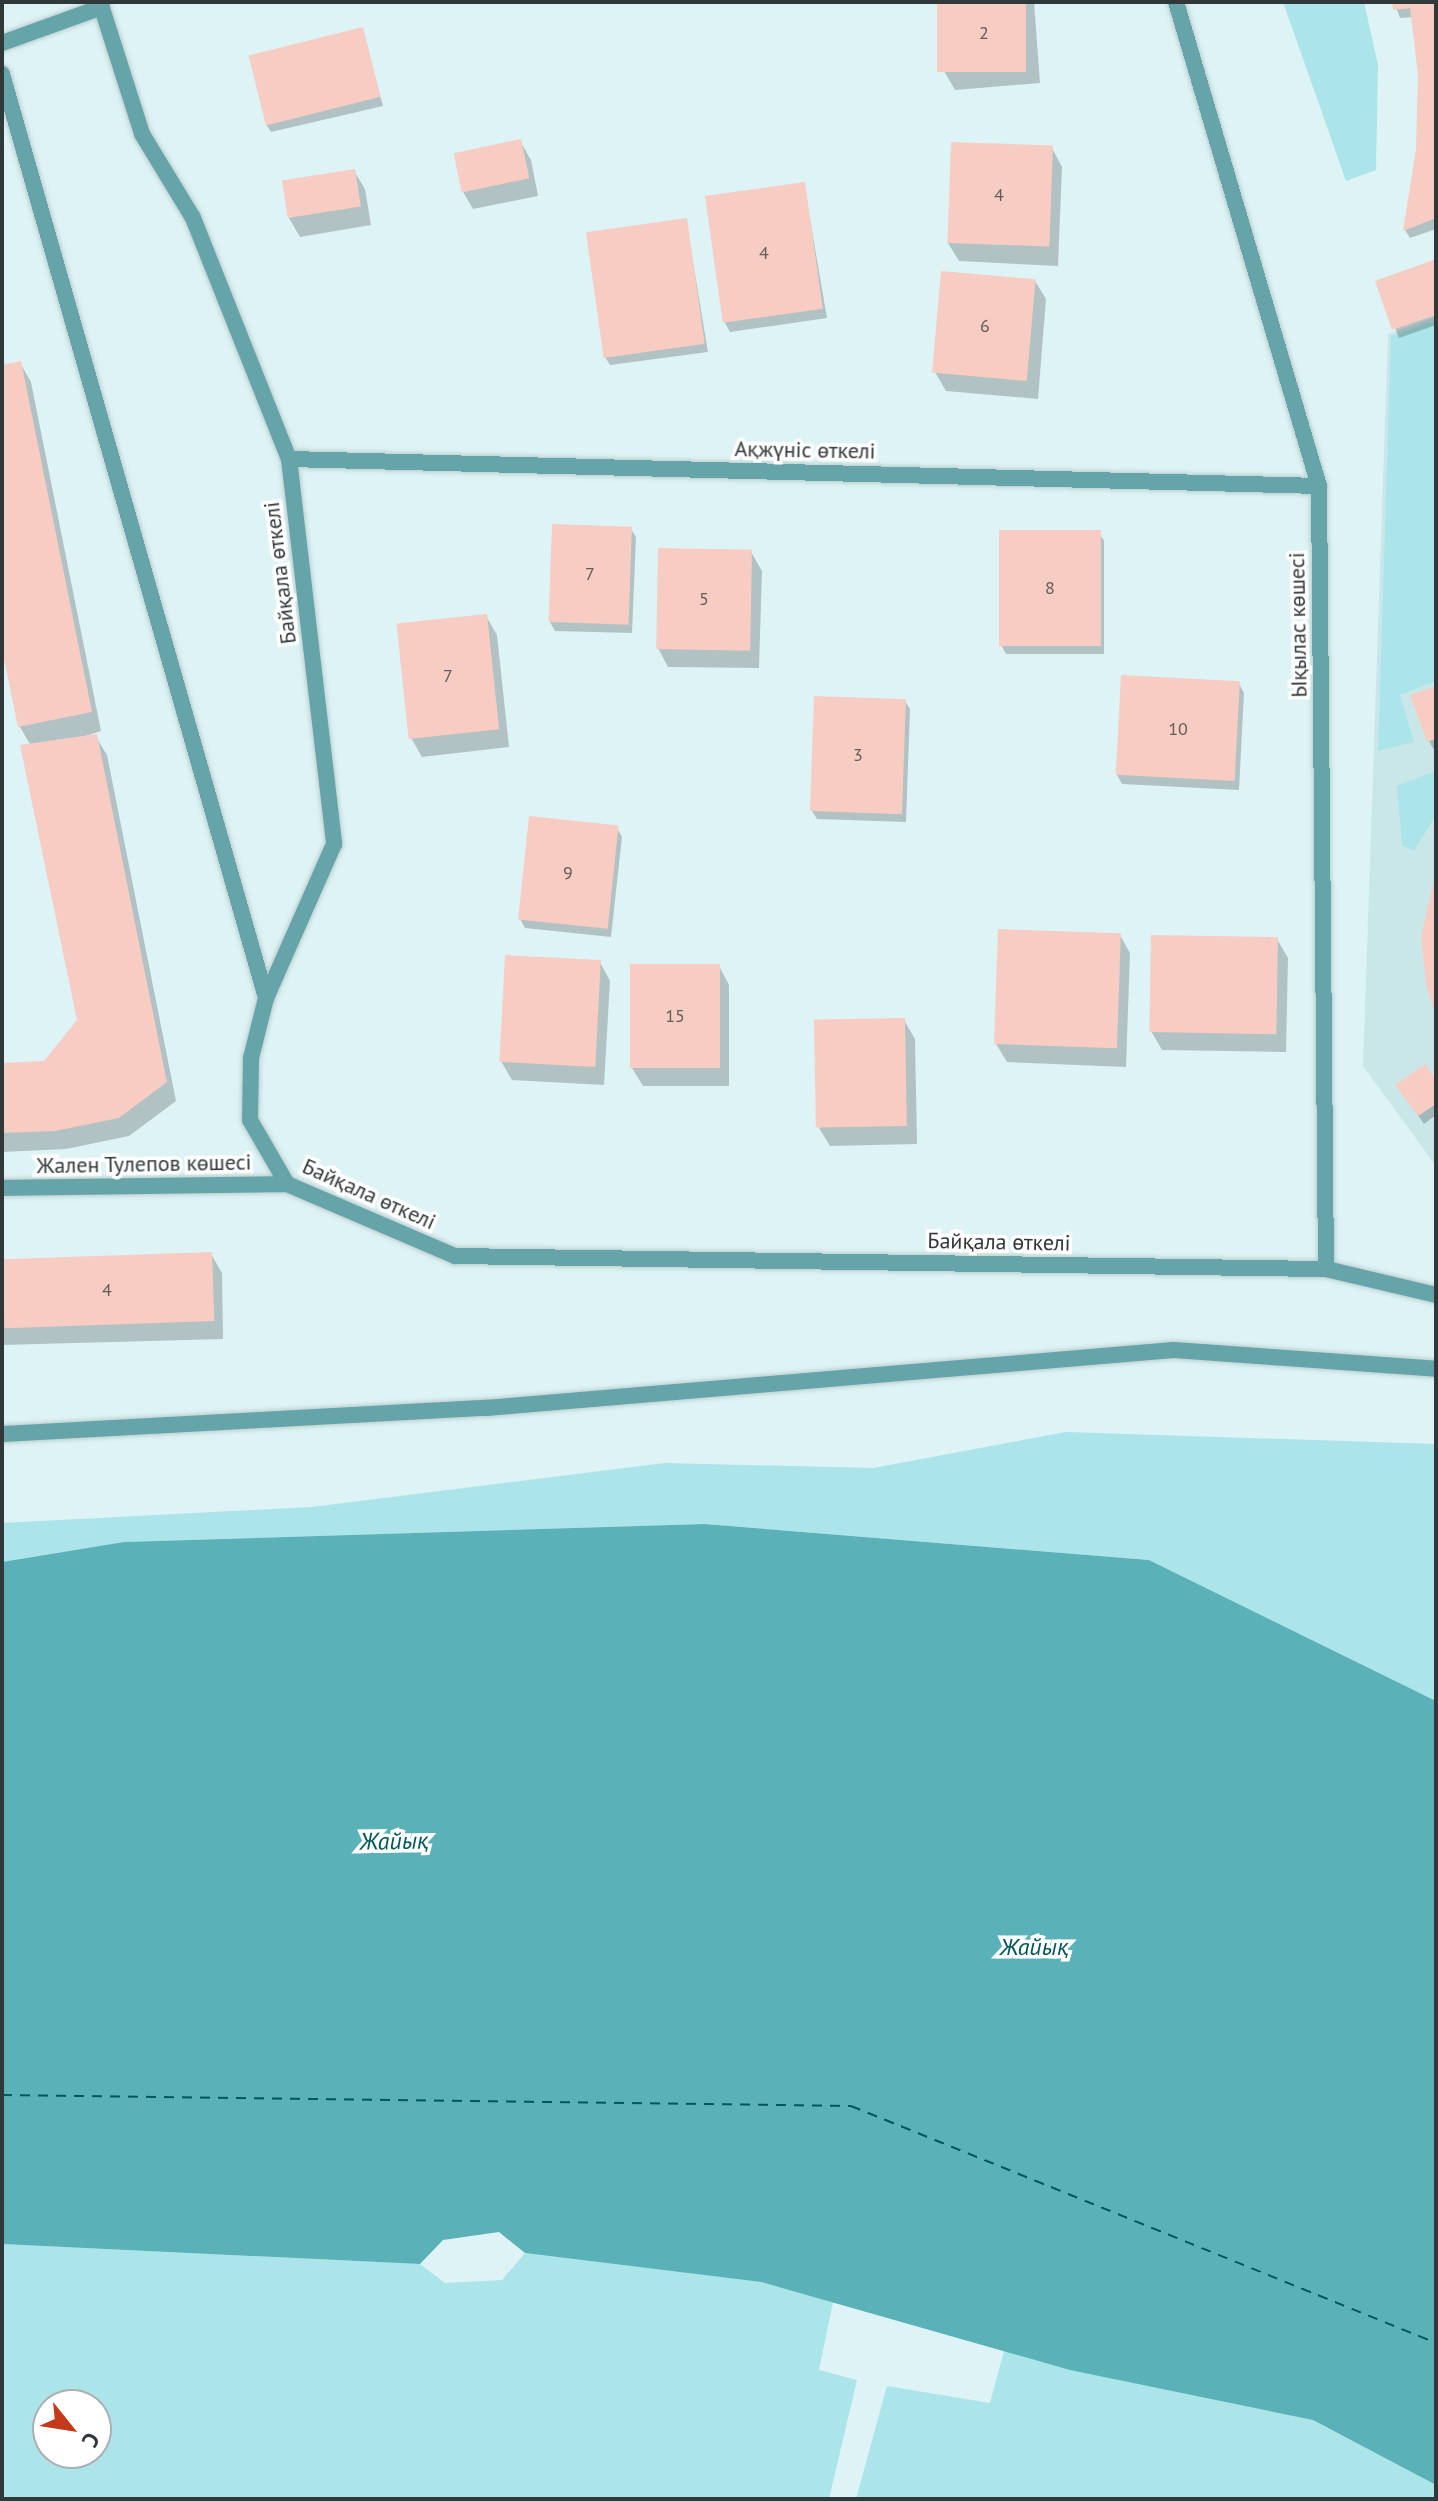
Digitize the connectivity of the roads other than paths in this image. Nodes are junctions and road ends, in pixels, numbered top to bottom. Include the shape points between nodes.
1 (1176, 2) edge
2 (101, 5) edge
3 (2, 43) edge
4 (2, 74) edge
5 (289, 459) junction
6 (1319, 486) junction
7 (266, 998) junction
8 (287, 1184) junction
9 (2, 1188) edge
10 (1326, 1269) junction
11 (1436, 1295) edge
12 (1436, 1369) edge
13 (2, 1434) edge

1 - 6 street, Ықылас көшесі
2 - 3 street
2 - 5 street, Байқала өткелі via 142,134 193,218
4 - 7 street
5 - 6 street, Ақжүніс өткелі
5 - 7 street, Байқала өткелі via 334,844
6 - 10 street, Ықылас көшесі
7 - 8 street, Байқала өткелі via 251,1058 250,1120
8 - 9 street, Жален Тулепов көшесі
8 - 10 street, Байқала өткелі via 455,1256
10 - 11 street, Байқала өткелі
12 - 13 street via 1174,1350 501,1407

